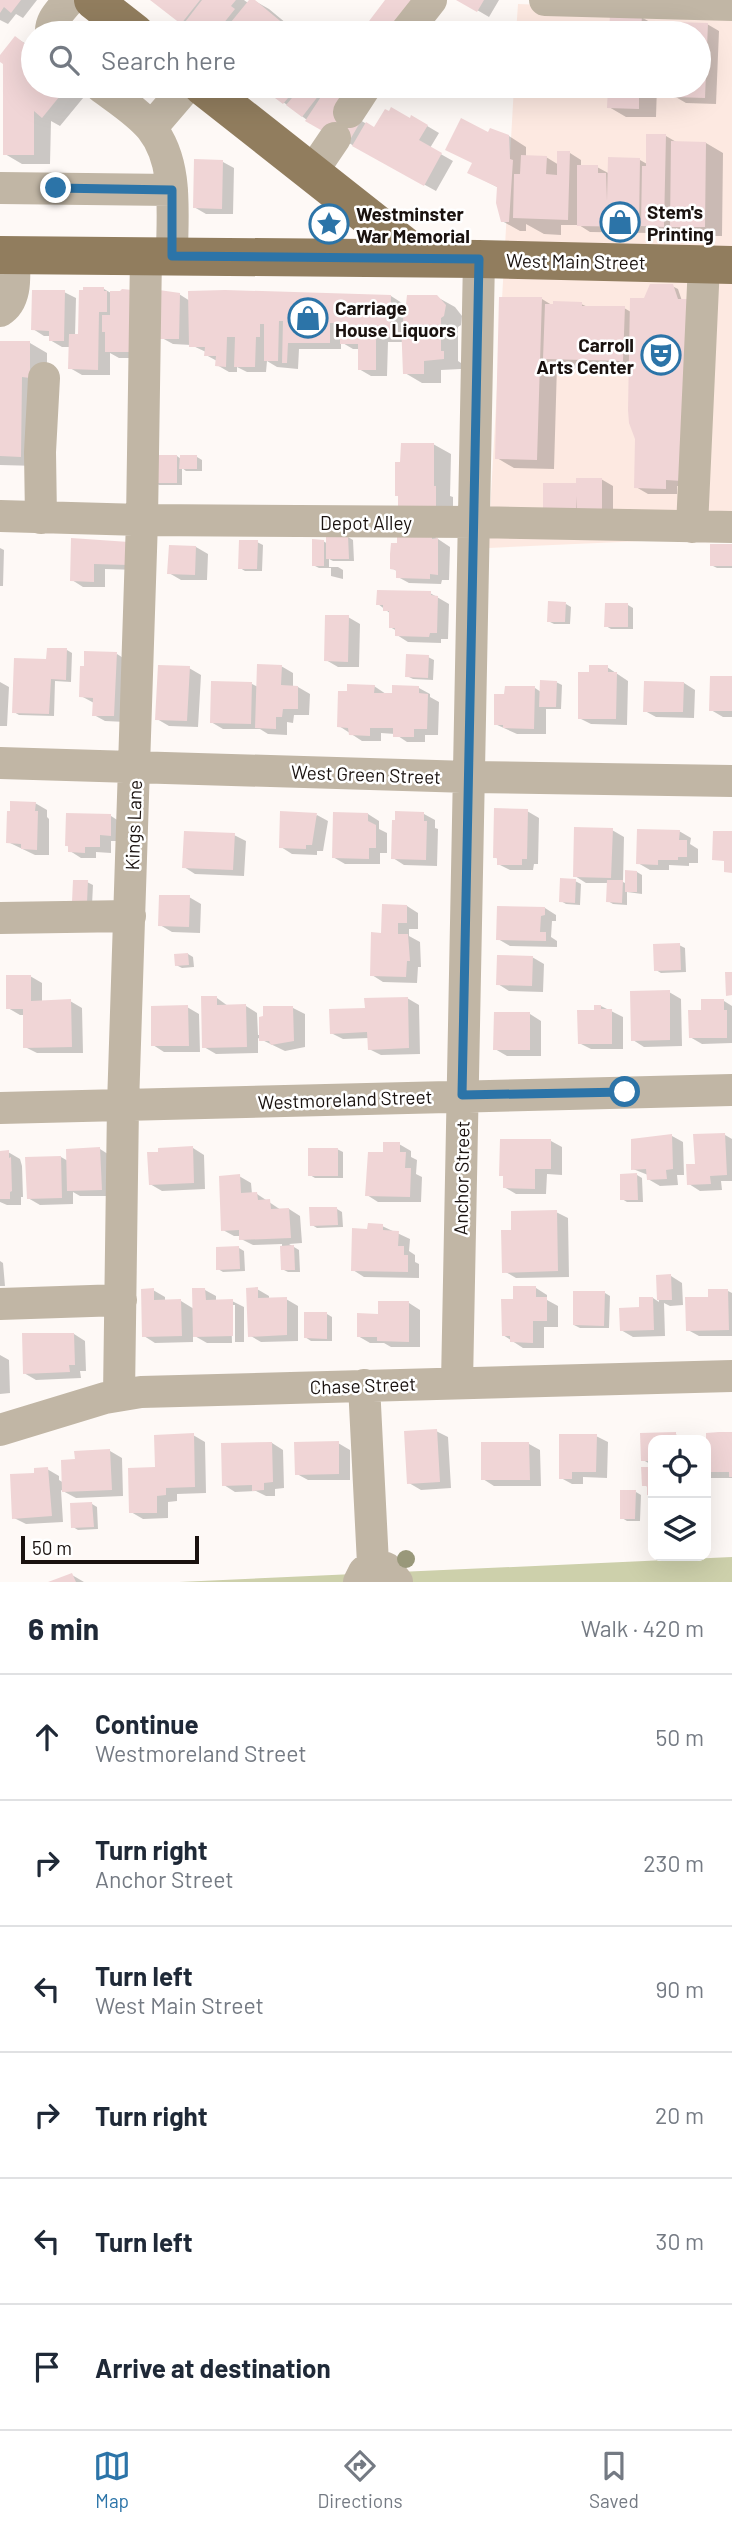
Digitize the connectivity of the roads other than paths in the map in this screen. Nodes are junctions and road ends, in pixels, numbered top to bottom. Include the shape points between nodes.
1 (69, 0) edge
2 (93, 0) edge
3 (431, 0) edge
4 (545, 0) edge
5 (592, 1) edge
6 (732, 5) edge
7 (52, 21) edge
8 (120, 21) edge
9 (414, 21) edge
10 (115, 98) edge
11 (177, 98) edge
12 (217, 98) edge
13 (350, 112) edge
14 (151, 128) junction
15 (312, 172) junction
16 (0, 188) edge
17 (172, 190) junction
18 (7, 255) edge
19 (159, 256) junction
20 (419, 258) junction
21 (479, 259) junction
22 (718, 264) edge
23 (0, 311) edge
24 (44, 378) dead end
25 (0, 516) edge
26 (41, 518) junction
27 (142, 520) junction
28 (474, 522) junction
29 (692, 527) junction
30 (732, 527) edge
31 (0, 763) edge
32 (135, 768) junction
33 (469, 777) junction
34 (732, 781) edge
35 (130, 916) junction
36 (0, 918) edge
37 (732, 1090) edge
38 (462, 1095) junction
39 (123, 1105) junction
40 (0, 1108) edge
41 (121, 1300) junction
42 (0, 1304) edge
43 (732, 1376) edge
44 (457, 1383) junction
45 (364, 1385) junction
46 (119, 1395) junction
47 (0, 1430) edge
48 (376, 1576) edge

1 - 7 street
2 - 8 main road
3 - 9 street
4 - 5 street
5 - 6 street
10 - 14 street
11 - 14 street
12 - 15 main road
13 - 15 street
14 - 17 street, Kings Lane via 164,152
15 - 20 main road
16 - 17 street
17 - 19 street, Kings Lane
18 - 19 main road, West Main Street
18 - 23 street via 12,297
19 - 20 main road, West Main Street
19 - 27 street, Kings Lane
20 - 21 main road, West Main Street
21 - 22 main road, West Main Street
21 - 28 street, Anchor Street
22 - 29 street
24 - 26 street
25 - 26 street, Depot Alley
26 - 27 street, Depot Alley
27 - 28 street, Depot Alley
27 - 32 street, Kings Lane
28 - 29 street, Depot Alley
28 - 33 street, Anchor Street
29 - 30 street, Depot Alley
31 - 32 street, West Green Street
32 - 33 street, West Green Street
32 - 35 street, Kings Lane
33 - 34 street, West Green Street
33 - 38 street, Anchor Street
35 - 36 street
35 - 39 street, Kings Lane
37 - 38 street, Westmoreland Street
38 - 39 street, Westmoreland Street
38 - 44 street, Anchor Street
39 - 40 street, Westmoreland Street
39 - 41 street, Kings Lane
41 - 42 street
41 - 46 street, Kings Lane
43 - 44 street, Chase Street
44 - 45 street, Chase Street
45 - 46 street, Chase Street
45 - 48 street
46 - 47 street, Chase Street

